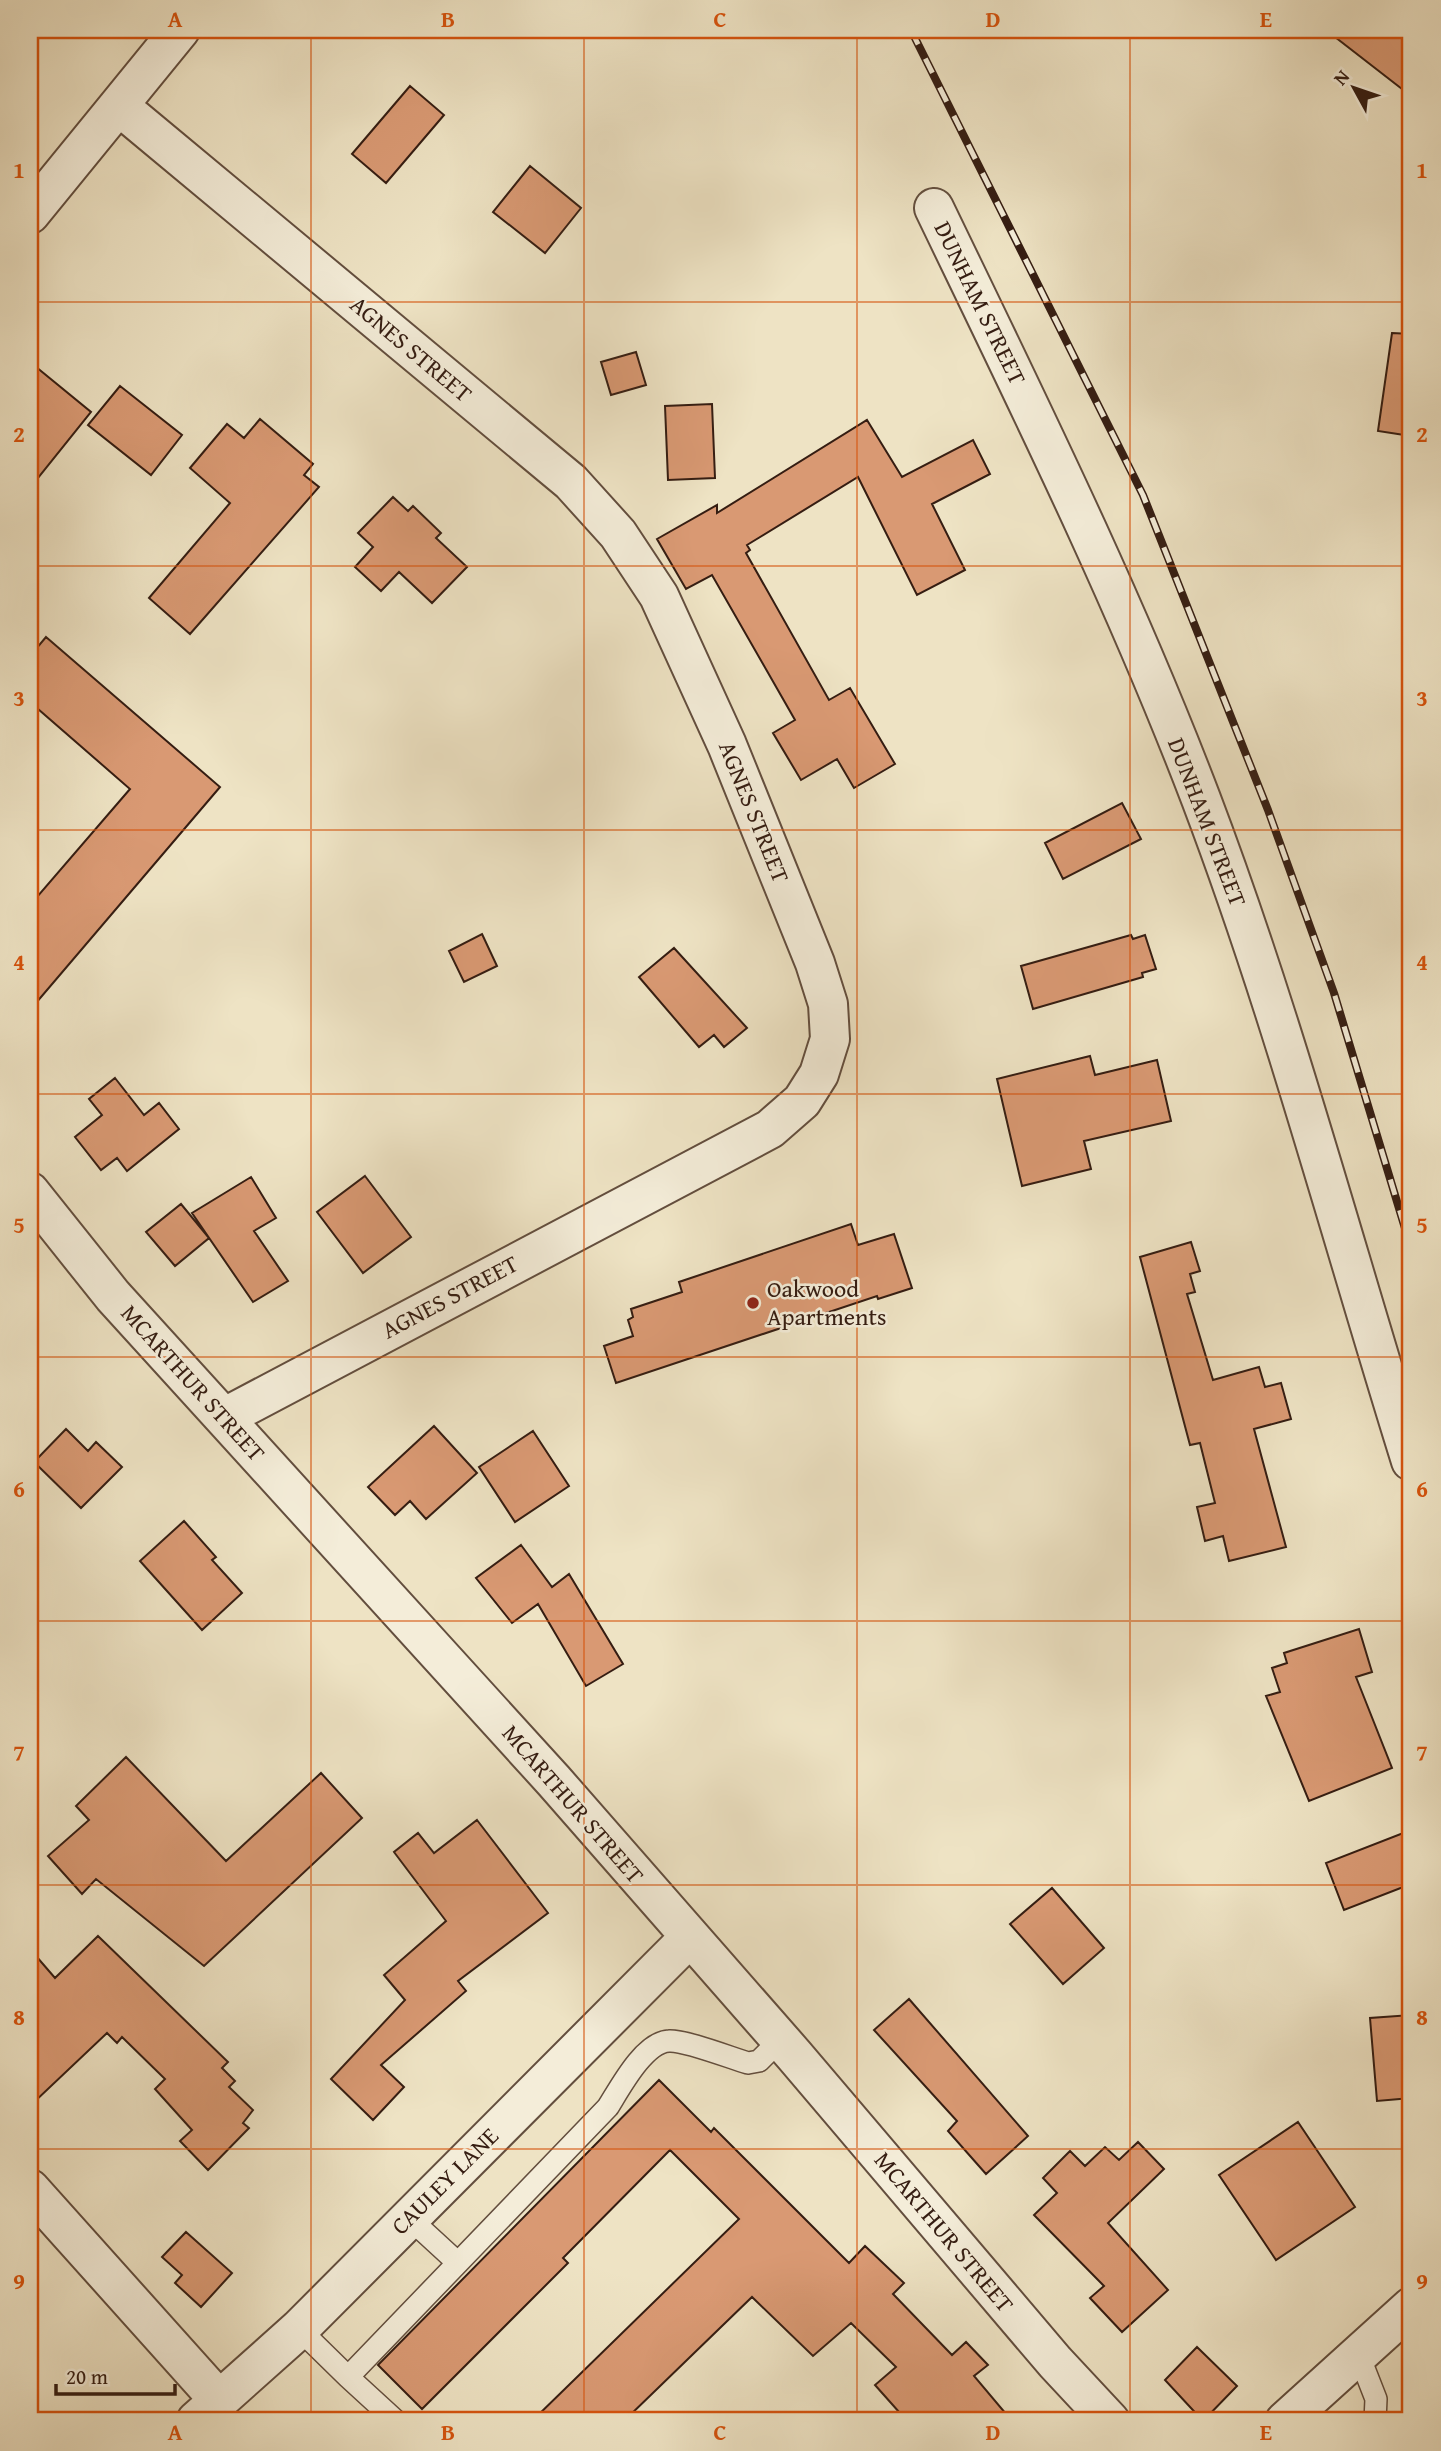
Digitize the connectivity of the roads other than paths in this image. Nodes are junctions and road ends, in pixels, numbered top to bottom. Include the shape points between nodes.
1 (180, 30) edge
2 (119, 106) junction
3 (934, 208) dead end
4 (30, 214) edge
5 (30, 1192) edge
6 (225, 1417) junction
7 (1411, 1461) edge
8 (690, 1937) junction
9 (780, 2040) junction
10 (30, 2189) edge
11 (408, 2217) junction
12 (458, 2263) junction
13 (1411, 2307) edge
14 (299, 2329) junction
15 (1358, 2353) junction
16 (348, 2377) junction
17 (208, 2411) edge
18 (396, 2421) edge
19 (1110, 2421) edge
20 (1285, 2421) edge
21 (1375, 2421) edge

1 - 2 street
2 - 4 street
2 - 6 street, AGNES STREET via 571,481 618,534 659,596 727,745 816,963 828,1004 830,1039 819,1074 802,1101 770,1129
3 - 7 street, DUNHAM STREET via 1088,526 1200,798 1269,990
5 - 6 street, MCARTHUR STREET via 113,1296
6 - 8 street, MCARTHUR STREET
8 - 9 street, MCARTHUR STREET
8 - 11 street, CAULEY LANE
9 - 12 lane via 759,2061 748,2063 670,2041 655,2046 627,2076 608,2107
9 - 19 street, MCARTHUR STREET
10 - 17 street
11 - 12 lane
11 - 14 street, CAULEY LANE
12 - 16 lane
13 - 15 street
14 - 16 lane
14 - 17 street, CAULEY LANE
15 - 20 street
15 - 21 lane via 1376,2399
16 - 18 lane

